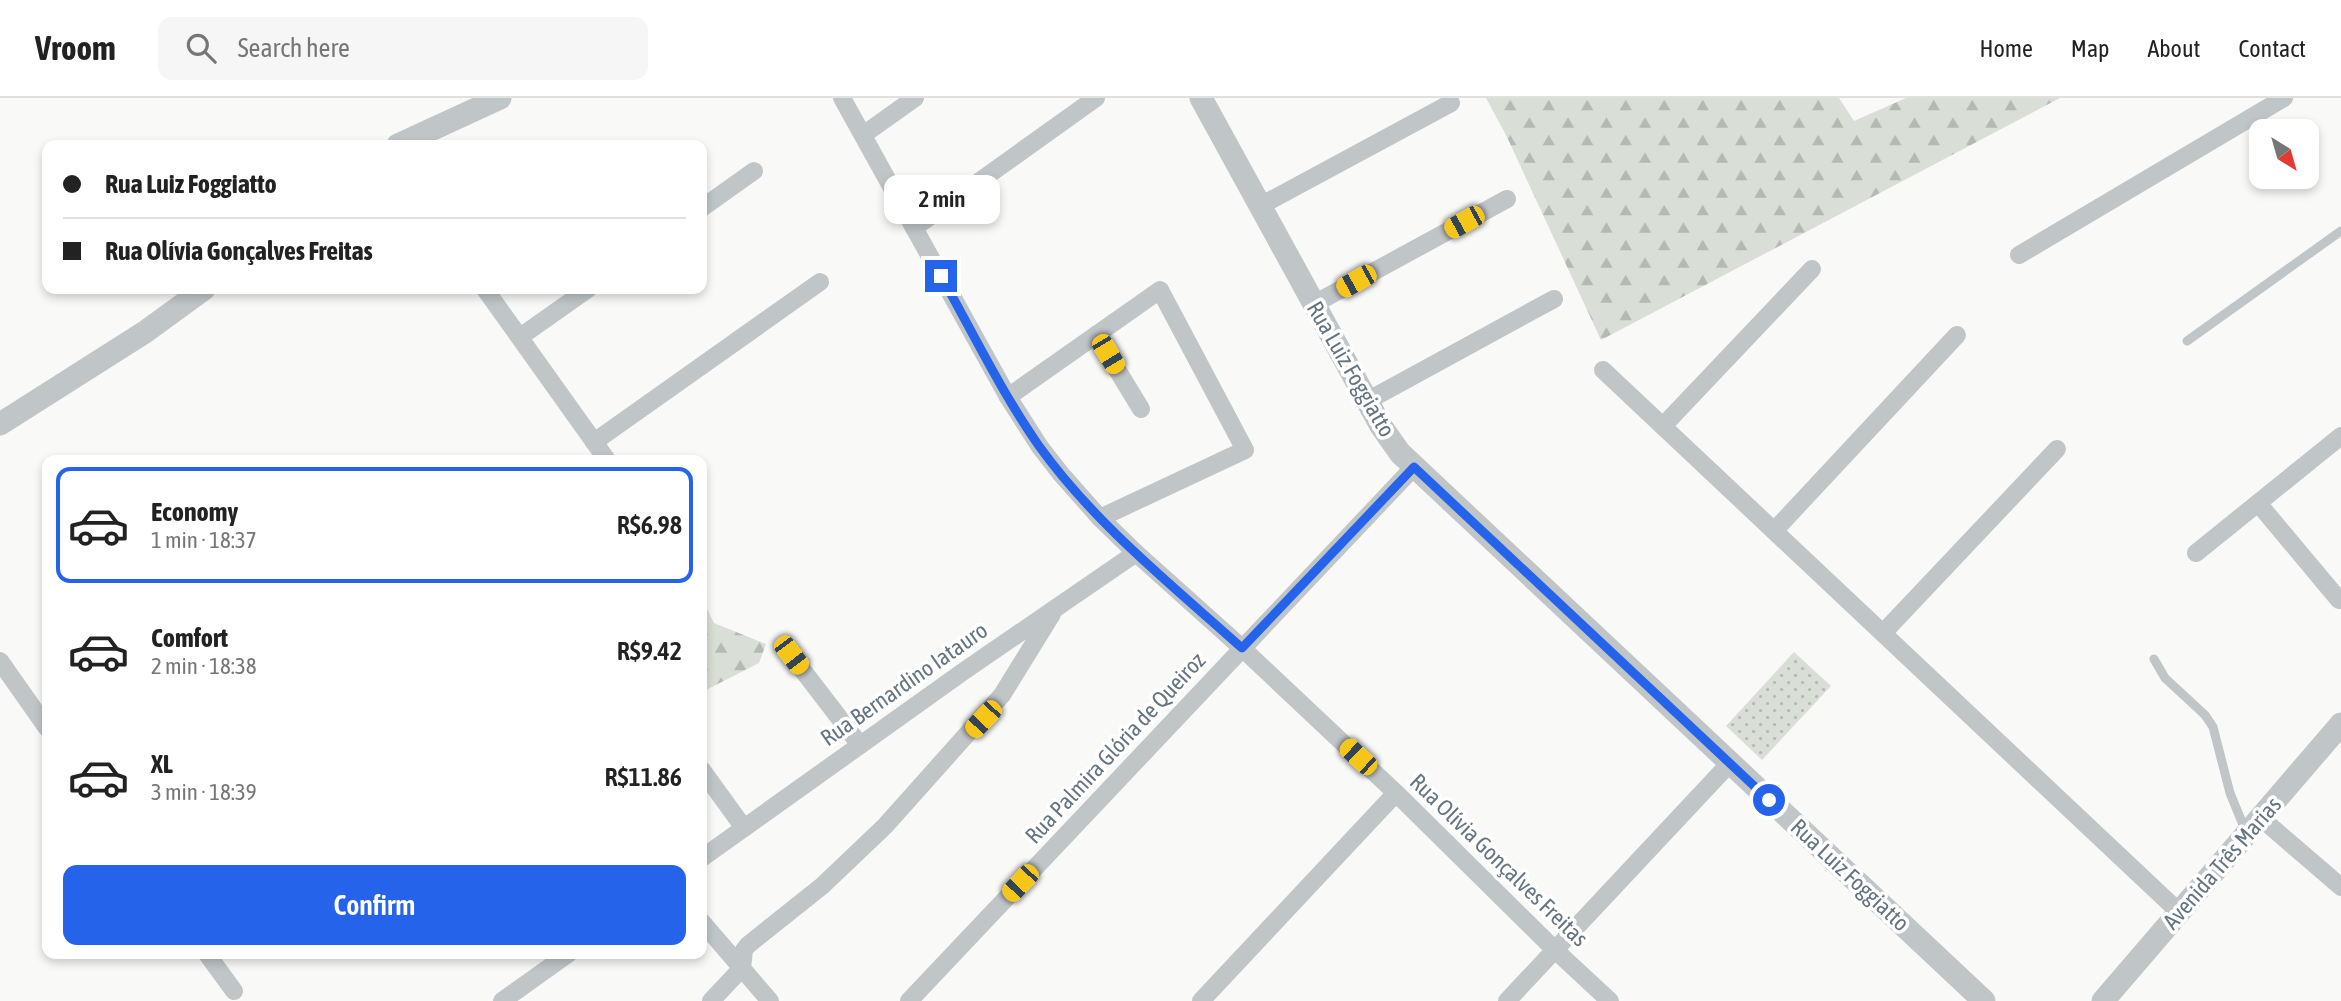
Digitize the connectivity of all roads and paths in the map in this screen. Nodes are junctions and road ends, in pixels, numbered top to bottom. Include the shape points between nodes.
1 (500, 98) edge
2 (842, 98) edge
3 (915, 98) edge
4 (1096, 98) edge
5 (1201, 98) edge
6 (2284, 98) edge
7 (1451, 103) dead end
8 (863, 135) junction
9 (409, 140) edge
10 (754, 171) dead end
11 (1507, 198) dead end
12 (707, 204) edge
13 (1260, 206) junction
14 (914, 228) junction
15 (2341, 231) edge
16 (2019, 255) dead end
17 (1812, 269) dead end
18 (820, 282) dead end
19 (197, 294) edge
20 (489, 294) edge
21 (581, 294) edge
22 (1554, 299) dead end
23 (1314, 304) junction
24 (1096, 335) junction
25 (1957, 335) dead end
26 (520, 337) junction
27 (2187, 341) dead end
28 (1603, 370) dead end
29 (1008, 397) junction
30 (1367, 401) junction
31 (1141, 410) dead end
32 (0, 424) edge
33 (1663, 426) junction
34 (2341, 436) edge
35 (594, 442) junction
36 (2057, 449) dead end
37 (603, 455) edge
38 (1414, 467) junction
39 (2259, 503) junction
40 (1100, 518) junction
41 (1774, 531) junction
42 (1136, 553) junction
43 (2196, 553) dead end
44 (2339, 600) dead end
45 (1056, 608) junction
46 (1883, 633) junction
47 (1242, 648) junction
48 (791, 655) dead end
49 (2154, 659) dead end
50 (0, 661) edge
51 (42, 721) edge
52 (2341, 724) edge
53 (860, 746) junction
54 (1730, 763) junction
55 (707, 777) edge
56 (1396, 793) junction
57 (2254, 826) junction
58 (744, 828) junction
59 (707, 854) edge
60 (2341, 887) edge
61 (2179, 912) junction
62 (707, 928) edge
63 (1555, 950) junction
64 (211, 959) edge
65 (561, 959) edge
66 (742, 968) junction
67 (234, 991) dead end
68 (502, 1001) edge
69 (710, 1001) edge
70 (770, 1001) edge
71 (909, 1001) edge
72 (1201, 1001) edge
73 (1507, 1001) edge
74 (1610, 1001) edge
75 (1984, 1001) edge
76 (2103, 1001) edge

1 - 9 street
2 - 8 street, Rua Olívia Gonçalves Freitas
3 - 8 street
4 - 14 street
5 - 13 street, Rua Luiz Foggiatto
6 - 16 street
7 - 13 street
8 - 14 street, Rua Olívia Gonçalves Freitas
10 - 12 street
11 - 23 street
13 - 23 street, Rua Luiz Foggiatto
14 - 29 street, Rua Olívia Gonçalves Freitas
15 - 27 lane
17 - 33 street
18 - 35 street
19 - 32 street
20 - 26 street
21 - 26 street
22 - 30 street
23 - 30 street, Rua Luiz Foggiatto
24 - 29 street
24 - 31 street
24 - 40 street via 1160,290 1244,450
25 - 41 street
26 - 35 street
28 - 33 street
29 - 40 street, Rua Olívia Gonçalves Freitas via 1040,447
30 - 38 street, Rua Luiz Foggiatto via 1389,440
33 - 41 street
34 - 39 street
35 - 37 street
36 - 46 street
38 - 47 street, Rua Palmira Glória de Queiroz
38 - 54 street, Rua Luiz Foggiatto
39 - 43 street
39 - 44 street
40 - 42 street, Rua Olívia Gonçalves Freitas
41 - 46 street
42 - 45 street, Rua Bernardino Iatauro
42 - 47 street, Rua Olívia Gonçalves Freitas
45 - 53 street, Rua Bernardino Iatauro
45 - 66 street via 983,719 847,863 748,945
46 - 61 street
47 - 56 street, Rua Olívia Gonçalves Freitas
47 - 71 street, Rua Palmira Glória de Queiroz
48 - 53 street
49 - 57 lane via 2165,678 2214,727 2230,793
50 - 51 street
52 - 57 street, Avenida Três Marias
53 - 58 street, Rua Bernardino Iatauro
54 - 63 street
54 - 75 street, Rua Luiz Foggiatto
55 - 58 street
56 - 63 street, Rua Olívia Gonçalves Freitas
56 - 72 street
57 - 60 street
57 - 61 street, Avenida Três Marias
58 - 59 street, Rua Bernardino Iatauro
61 - 76 street, Avenida Três Marias
62 - 66 street
63 - 73 street
63 - 74 street, Rua Olívia Gonçalves Freitas
64 - 67 street
65 - 68 street
66 - 69 street
66 - 70 street

